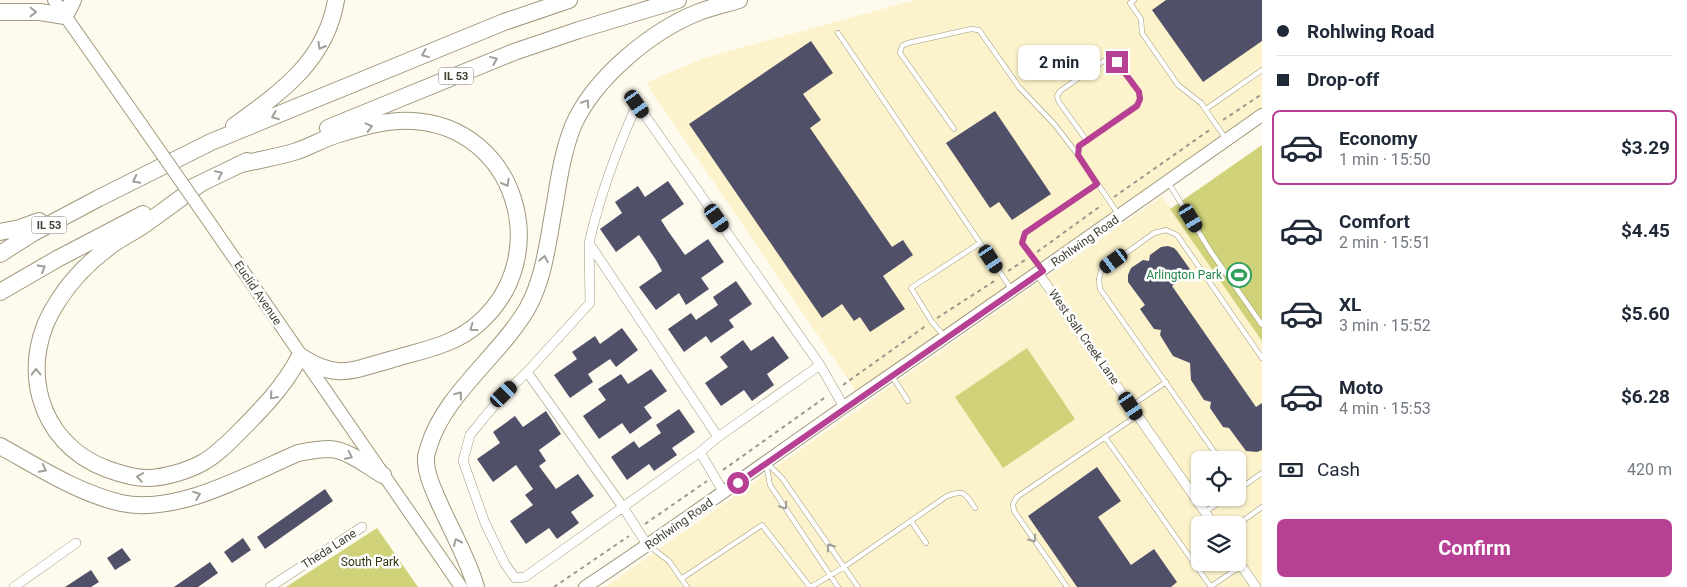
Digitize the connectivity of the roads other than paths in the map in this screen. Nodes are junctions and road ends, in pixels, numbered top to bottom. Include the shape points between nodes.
1 (54, 0) edge
2 (73, 0) edge
3 (336, 0) edge
4 (569, 0) edge
5 (678, 0) edge
6 (739, 0) edge
7 (1134, 0) edge
8 (0, 12) edge
9 (65, 16) junction
10 (838, 33) dead end
11 (1262, 70) edge
12 (1206, 109) junction
13 (1262, 115) edge
14 (954, 129) dead end
15 (1227, 140) junction
16 (1087, 141) junction
17 (211, 142) junction
18 (1078, 155) junction
19 (238, 165) junction
20 (1168, 182) junction
21 (200, 184) junction
22 (1097, 184) junction
23 (99, 198) junction
24 (1120, 216) junction
25 (0, 232) edge
26 (980, 243) junction
27 (588, 244) junction
28 (0, 254) edge
29 (1041, 272) junction
30 (1013, 291) junction
31 (0, 292) edge
32 (1262, 325) edge
33 (945, 338) junction
34 (300, 356) junction
35 (1262, 358) edge
36 (820, 365) junction
37 (527, 372) junction
38 (891, 375) junction
39 (1166, 382) junction
40 (908, 401) dead end
41 (1131, 406) junction
42 (844, 408) junction
43 (1138, 415) junction
44 (718, 437) junction
45 (1105, 437) junction
46 (0, 446) edge
47 (1214, 451) edge
48 (700, 452) junction
49 (766, 462) junction
50 (1262, 473) edge
51 (383, 475) junction
52 (1246, 483) edge
53 (724, 493) junction
54 (1214, 506) edge
55 (623, 507) junction
56 (1262, 507) edge
57 (975, 508) dead end
58 (1205, 512) junction
59 (1208, 516) edge
60 (1246, 518) edge
61 (911, 521) junction
62 (362, 527) dead end
63 (76, 543) dead end
64 (926, 543) dead end
65 (648, 546) junction
66 (844, 567) junction
67 (1230, 571) edge
68 (1245, 571) edge
69 (829, 574) junction
70 (681, 578) junction
71 (14, 587) edge
72 (270, 587) edge
73 (461, 587) edge
74 (476, 587) edge
75 (585, 587) edge
76 (687, 587) edge
77 (811, 587) edge
78 (838, 587) edge
79 (858, 587) edge
80 (1067, 587) edge
81 (1211, 587) edge
82 (1256, 587) edge

1 - 9 main road, Euclid Avenue
2 - 9 highway
3 -> 17 highway via 328,32 307,65 264,104
4 -> 17 highway, IL 53 via 504,22
19 -> 5 highway, IL 53 via 514,52
74 -> 6 highway via 430,483 426,457 434,430 535,294 569,138 595,90 631,54 672,26 699,12
7 - 12 lane via 1130,3 1141,19 1142,34 1178,85
8 -> 9 highway
9 - 34 main road, Euclid Avenue, bridge
10 - 26 lane
11 - 12 lane
12 - 15 lane
13 - 15 main road, Rohlwing Road
14 - 18 lane via 900,53 902,46 908,43 979,30 1019,87
15 - 20 main road, Rohlwing Road
16 - 16 lane via 1057,96 1108,58 1113,58 1139,92 1140,99 1137,106
16 - 18 lane via 1079,146
17 -> 23 highway, IL 53
18 - 22 lane
21 -> 19 highway, IL 53
19 -> 34 highway via 297,151 338,134 385,123 411,121 448,128 467,139 501,173 510,189 519,222 518,258 503,294 472,329 440,346 348,372 330,371
20 - 24 main road, Rohlwing Road
20 - 32 lane via 1211,252
31 -> 21 highway, IL 53
34 -> 21 highway via 277,392 218,452 202,463 173,474 147,478 114,471 78,454 56,433 42,403 36,373 40,336 57,302 96,257
22 - 24 lane
22 - 29 lane via 1025,233 1022,243
23 - 25 highway via 20,228
23 - 28 highway, IL 53
24 - 29 main road, Rohlwing Road
26 - 30 lane
26 - 33 lane via 911,288
27 - 36 street via 602,192 637,104
27 - 37 street via 590,303
27 - 44 street
29 - 30 main road, Rohlwing Road
29 - 41 street, West Salt Creek Lane
30 - 33 main road, Rohlwing Road
33 - 38 main road, Rohlwing Road
34 - 51 main road, Euclid Avenue
35 - 39 lane via 1177,235 1166,230 1154,233 1101,271 1099,279 1100,288
36 - 42 street
36 - 44 street
37 - 55 street
37 - 55 street via 470,435 463,461 485,523 505,564 515,578 525,578
38 - 40 lane
38 - 42 main road, Rohlwing Road
39 - 41 lane
39 - 47 lane
41 - 43 street, West Salt Creek Lane
42 - 49 main road, Rohlwing Road
43 - 45 lane
43 - 58 street, West Salt Creek Lane
44 - 48 street
45 -> 80 lane via 1017,497 1013,504 1014,511
45 - 81 lane
46 -> 51 highway via 83,489 113,500 137,504 156,505 192,498 298,453 313,450 332,449
48 - 53 street
48 - 55 street
49 - 53 main road, Rohlwing Road
66 -> 49 lane via 782,478
49 -> 69 lane via 770,486
50 - 52 lane
51 - 73 main road, Euclid Avenue
53 - 65 main road, Rohlwing Road
54 - 58 lane
55 - 65 street
56 - 60 lane
57 - 61 lane via 965,494 958,492
58 - 59 street, West Salt Creek Lane
61 - 64 lane
61 - 66 lane
62 - 72 street, Theda Lane
63 - 71 street
65 - 70 lane via 669,562
65 - 75 main road, Rohlwing Road
66 - 69 lane
66 - 79 lane
67 - 81 lane
68 - 82 street
69 - 77 lane
69 - 78 lane
70 - 76 lane
70 - 77 lane via 762,524

